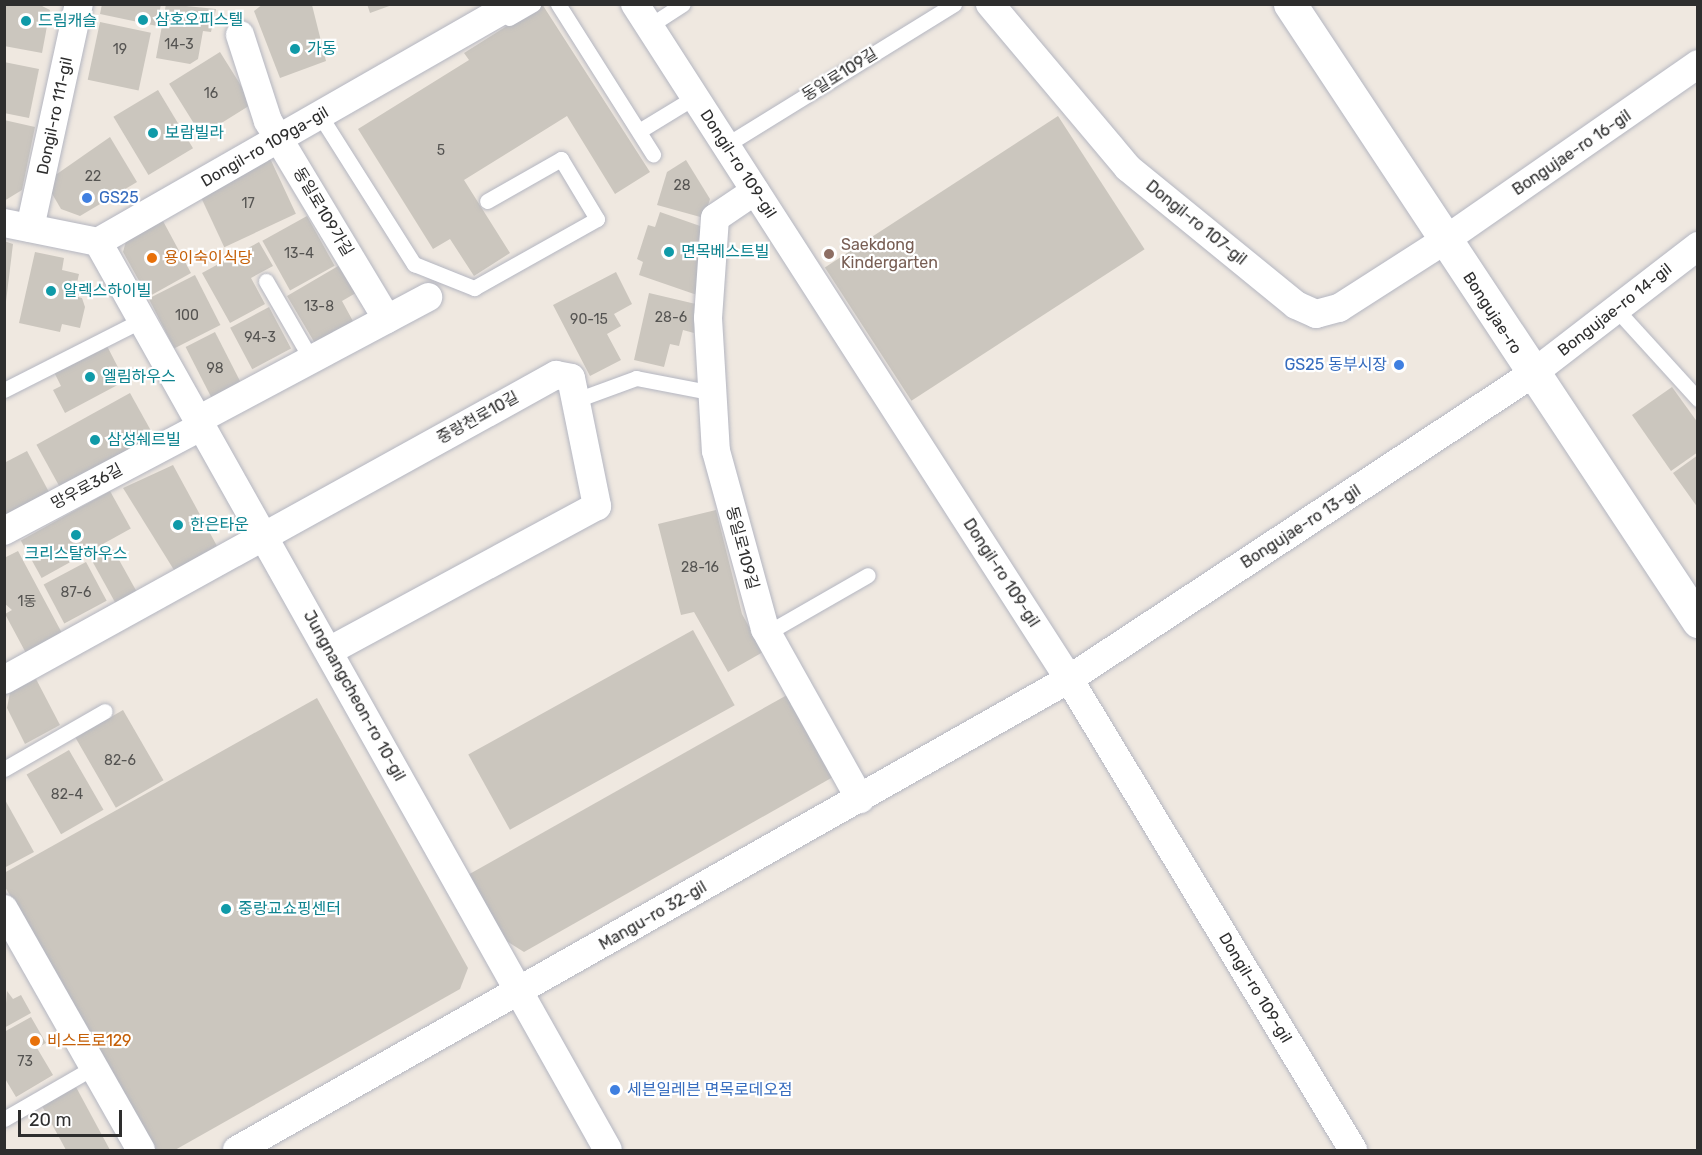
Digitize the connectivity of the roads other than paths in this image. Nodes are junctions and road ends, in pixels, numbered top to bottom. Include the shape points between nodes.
1 (79, 4) edge
2 (514, 4) edge
3 (533, 4) edge
4 (558, 4) edge
5 (683, 4) edge
6 (954, 4) edge
7 (990, 4) edge
8 (1290, 4) edge
9 (642, 15) edge
10 (240, 35) dead end
11 (1698, 64) edge
12 (694, 97) junction
13 (323, 121) junction
14 (639, 131) junction
15 (279, 140) junction
16 (726, 145) junction
17 (653, 154) dead end
18 (755, 191) junction
19 (487, 201) dead end
20 (17, 226) edge
21 (1444, 240) junction
22 (98, 242) junction
23 (1698, 246) edge
24 (266, 280) dead end
25 (428, 297) dead end
26 (1616, 309) junction
27 (387, 319) junction
28 (142, 320) junction
29 (311, 359) junction
30 (1532, 374) junction
31 (6, 386) edge
32 (709, 392) junction
33 (579, 399) junction
34 (1698, 399) edge
35 (200, 423) junction
36 (4, 531) edge
37 (263, 535) junction
38 (868, 575) dead end
39 (1698, 621) edge
40 (766, 633) junction
41 (329, 651) junction
42 (4, 680) edge
43 (1069, 680) junction
44 (105, 711) dead end
45 (4, 769) edge
46 (860, 799) junction
47 (4, 909) edge
48 (13, 944) edge
49 (521, 991) junction
50 (94, 1067) junction
51 (4, 1119) edge
52 (141, 1150) edge
53 (237, 1150) edge
54 (608, 1150) edge
55 (1353, 1150) edge

1 - 20 street, Dongil-ro 111-gil
2 - 13 street, Dongil-ro 109ga-gil
3 - 13 lane
4 - 14 lane
5 - 9 lane
6 - 16 lane, 동일로109길
7 - 21 street, Dongil-ro 107-gil via 1128,168 1304,310 1316,314 1339,308
8 - 21 street, Bongujae-ro
9 - 12 street, Dongil-ro 109-gil
10 - 15 street, 동일로109가길 via 264,109
11 - 21 street, Bongujae-ro 16-gil
12 - 14 lane
12 - 16 street, Dongil-ro 109-gil
13 - 15 street, Dongil-ro 109ga-gil
13 - 19 lane via 414,264 474,288 597,219 561,159
14 - 17 lane
15 - 22 street, Dongil-ro 109ga-gil
15 - 27 street, 동일로109가길
16 - 18 street, Dongil-ro 109-gil
18 - 32 street, 동일로109길 via 714,218
18 - 43 street, Dongil-ro 109-gil
20 - 22 street
21 - 30 street, Bongujae-ro
22 - 28 street, Jungnangcheon-ro 10-gil
23 - 26 street, Bongujae-ro 14-gil
24 - 29 lane
25 - 27 street
26 - 30 street, Bongujae-ro 14-gil
26 - 34 lane
27 - 29 street
28 - 31 lane
28 - 35 street, Jungnangcheon-ro 10-gil
29 - 35 street
30 - 39 street, Bongujae-ro
30 - 43 street, Bongujae-ro 13-gil
32 - 33 lane via 636,378
32 - 40 street, 동일로109길 via 719,462
33 - 37 street, 중랑천로10길 via 571,378 556,375
33 - 41 street, 중랑천로10길 via 598,494 594,509
35 - 36 street, 망우로36길
35 - 37 street, Jungnangcheon-ro 10-gil
37 - 41 street, Jungnangcheon-ro 10-gil
37 - 42 street, 중랑천로10길
38 - 40 lane
40 - 46 street, 동일로109길
41 - 49 street, Jungnangcheon-ro 10-gil
43 - 46 street, Mangu-ro 32-gil
43 - 55 street, Dongil-ro 109-gil
44 - 45 lane
46 - 49 street, Mangu-ro 32-gil
47 - 48 street
48 - 50 street
49 - 53 street, Mangu-ro 32-gil
49 - 54 street, Jungnangcheon-ro 10-gil
50 - 51 lane
50 - 52 street

